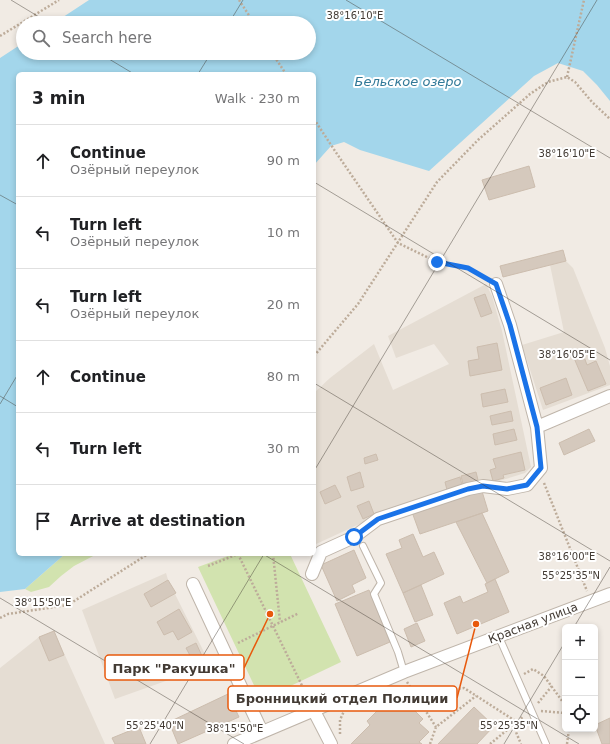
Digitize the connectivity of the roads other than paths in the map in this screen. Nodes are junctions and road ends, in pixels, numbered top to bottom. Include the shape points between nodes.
1 (496, 284) road end
2 (610, 396) edge
3 (537, 427) junction
4 (363, 546) dead end
5 (312, 574) dead end
6 (193, 584) dead end
7 (610, 594) edge
8 (499, 637) junction
9 (404, 672) junction
10 (314, 710) junction
11 (262, 732) junction
12 (234, 744) edge
13 (331, 744) edge
14 (546, 744) edge

1 - 3 street via 510,325
2 - 3 street
3 - 5 street via 541,468 527,485 507,489 483,486 468,489 378,519 354,537 321,552
4 - 9 lane via 381,583 374,594
6 - 11 street
7 - 8 street, Красная улица
8 - 9 street, Красная улица
8 - 14 lane
9 - 10 street, Красная улица
10 - 11 street, Красная улица
10 - 13 street
11 - 12 street, Красная улица

